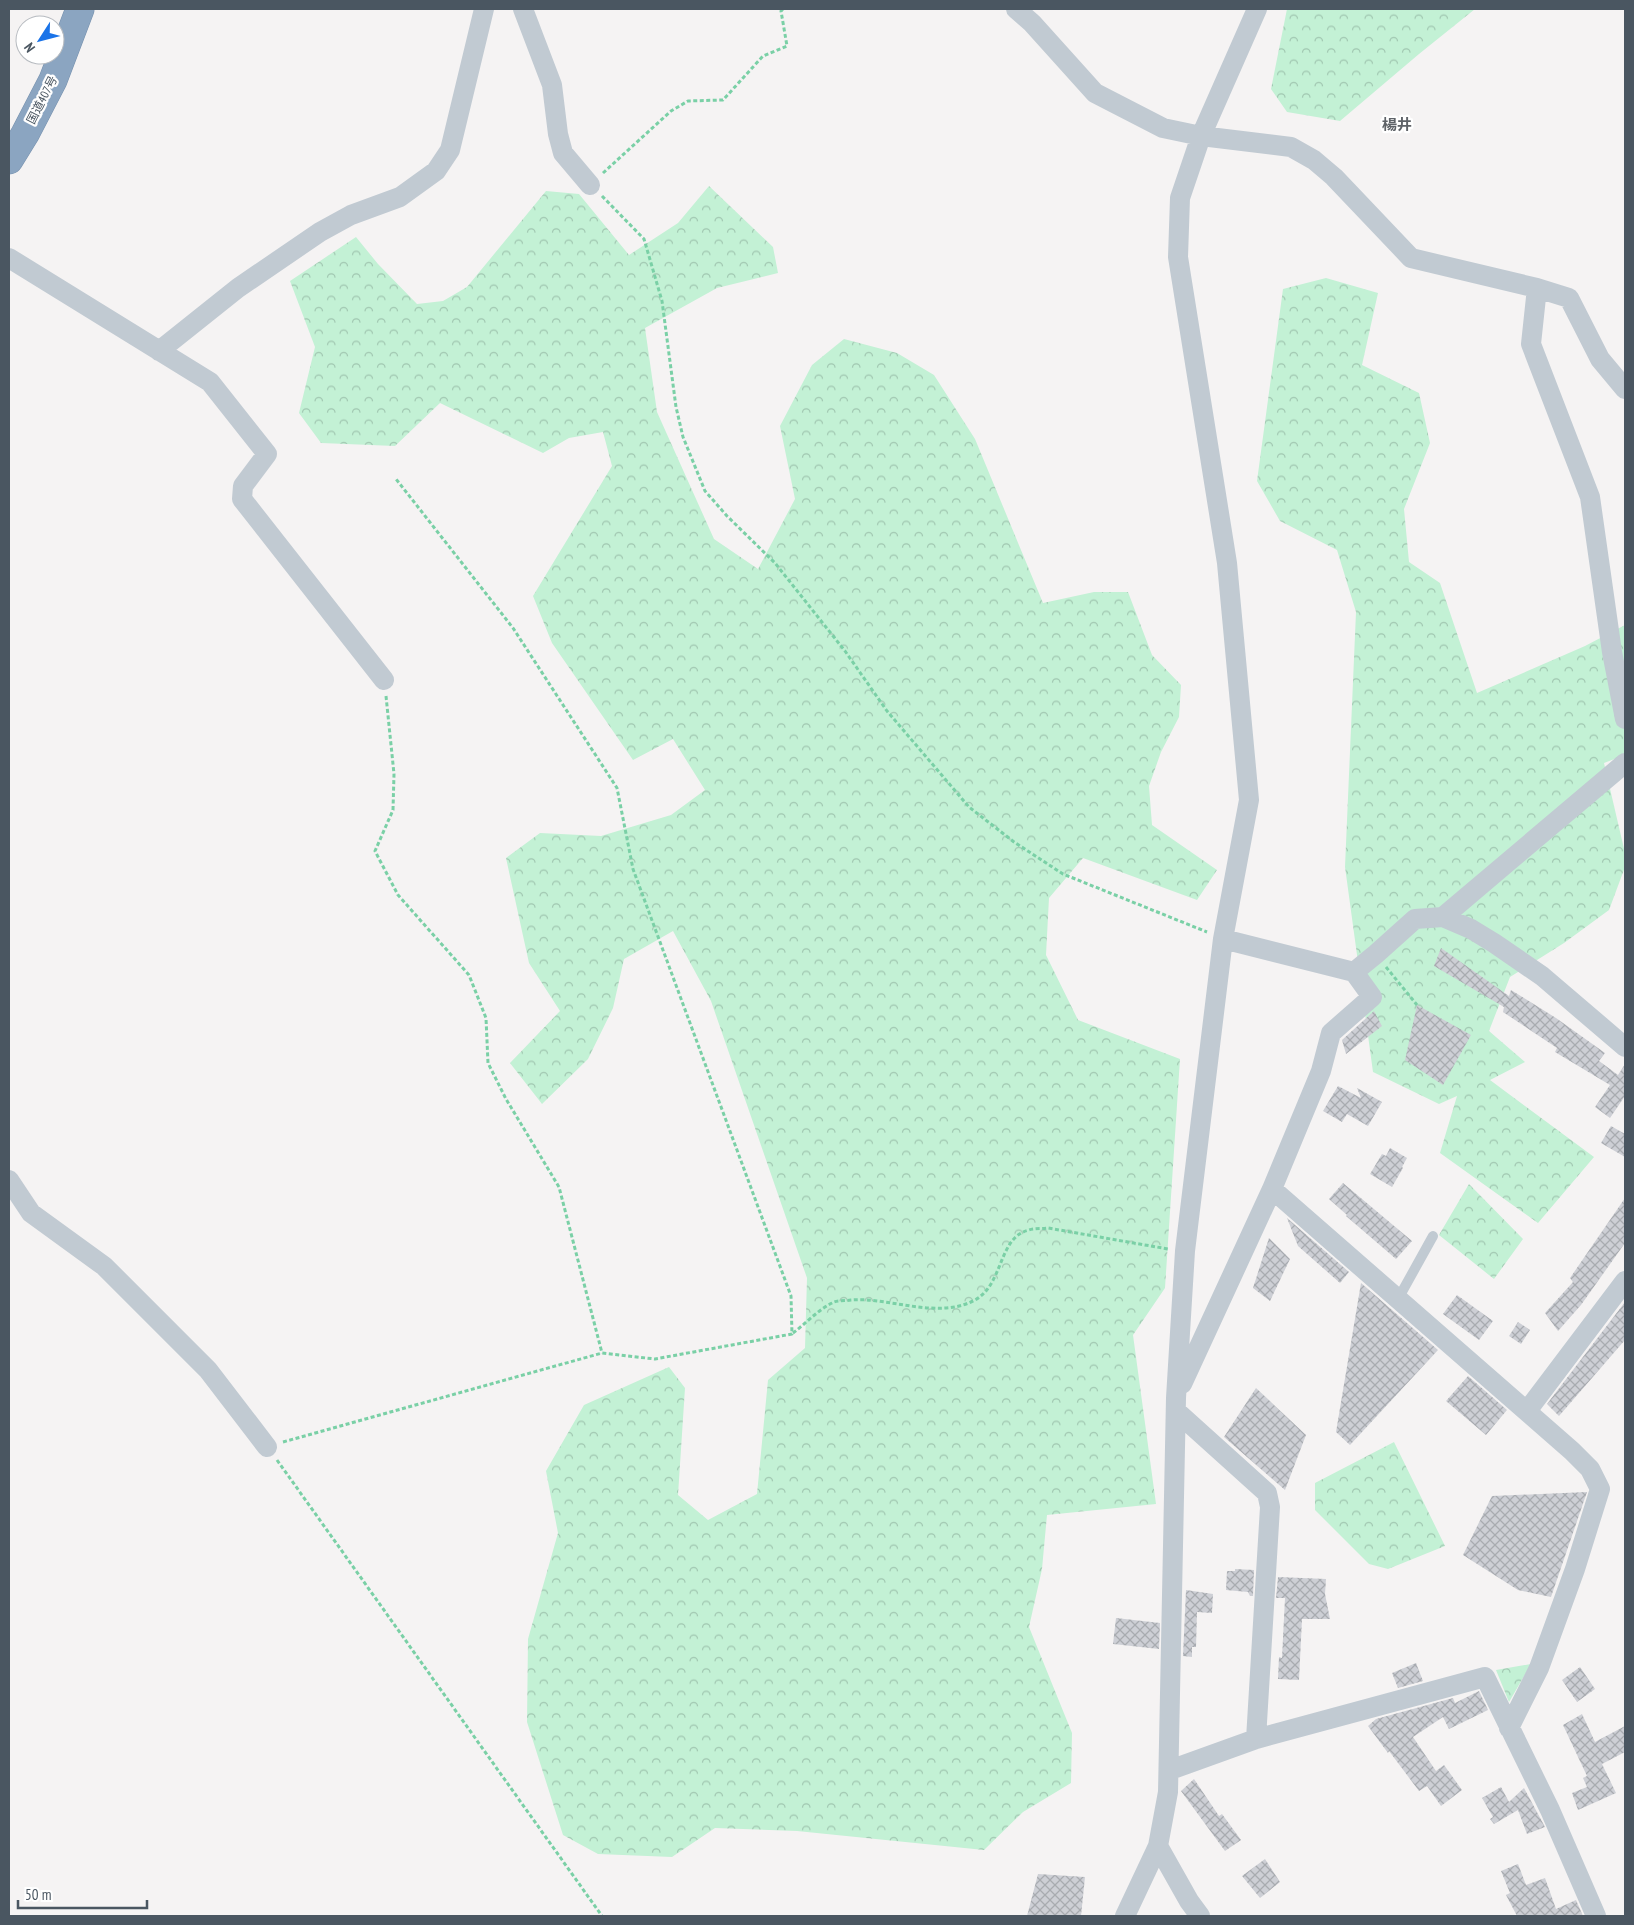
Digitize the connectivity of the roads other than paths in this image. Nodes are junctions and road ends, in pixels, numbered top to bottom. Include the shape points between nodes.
1 (80, 9) edge
2 (484, 9) edge
3 (523, 9) edge
4 (1016, 9) edge
5 (1257, 9) edge
6 (1201, 136) junction
7 (9, 160) edge
8 (590, 184) road end
9 (9, 258) edge
10 (1537, 288) junction
11 (160, 351) junction
12 (1625, 389) edge
13 (384, 680) road end
14 (1625, 719) edge
15 (1625, 763) edge
16 (1442, 917) junction
17 (1223, 939) junction
18 (1354, 972) junction
19 (1625, 1047) edge
20 (9, 1180) edge
21 (1272, 1189) junction
22 (1433, 1236) dead end
23 (1625, 1281) edge
24 (1398, 1298) junction
25 (1176, 1404) junction
26 (1527, 1411) junction
27 (267, 1447) road end
28 (1509, 1728) junction
29 (1256, 1739) junction
30 (1170, 1770) junction
31 (1158, 1846) junction
32 (1125, 1916) edge
33 (1200, 1916) edge
34 (1596, 1916) edge

1 - 7 highway, 国道407号 via 53,80
2 - 11 street via 450,150 436,171 400,197 351,215 320,232 238,288
3 - 8 street via 552,85 563,153
4 - 6 street via 1095,93 1163,128
5 - 6 street
6 - 10 street via 1291,146 1334,177 1411,258
6 - 17 street via 1180,198 1178,257 1227,563 1249,800
9 - 11 street
10 - 12 street via 1569,298 1600,359
10 - 14 street via 1531,344 1590,497
11 - 13 street via 210,382 267,454 243,486 242,499
15 - 16 street
16 - 18 street via 1415,919
16 - 19 street via 1471,929 1542,976
17 - 18 street
17 - 25 street via 1185,1251
18 - 21 street via 1372,997 1331,1033 1321,1072
20 - 27 street via 31,1213 104,1266 208,1370
21 - 24 street
21 - 25 street via 1207,1326
22 - 24 lane
23 - 26 street
24 - 26 street
25 - 29 street via 1267,1493 1270,1507
25 - 30 street
26 - 28 street via 1590,1469 1600,1489 1540,1668
28 - 29 street via 1485,1677
28 - 34 street via 1550,1810
29 - 30 street
30 - 31 street
31 - 32 street
31 - 33 street

